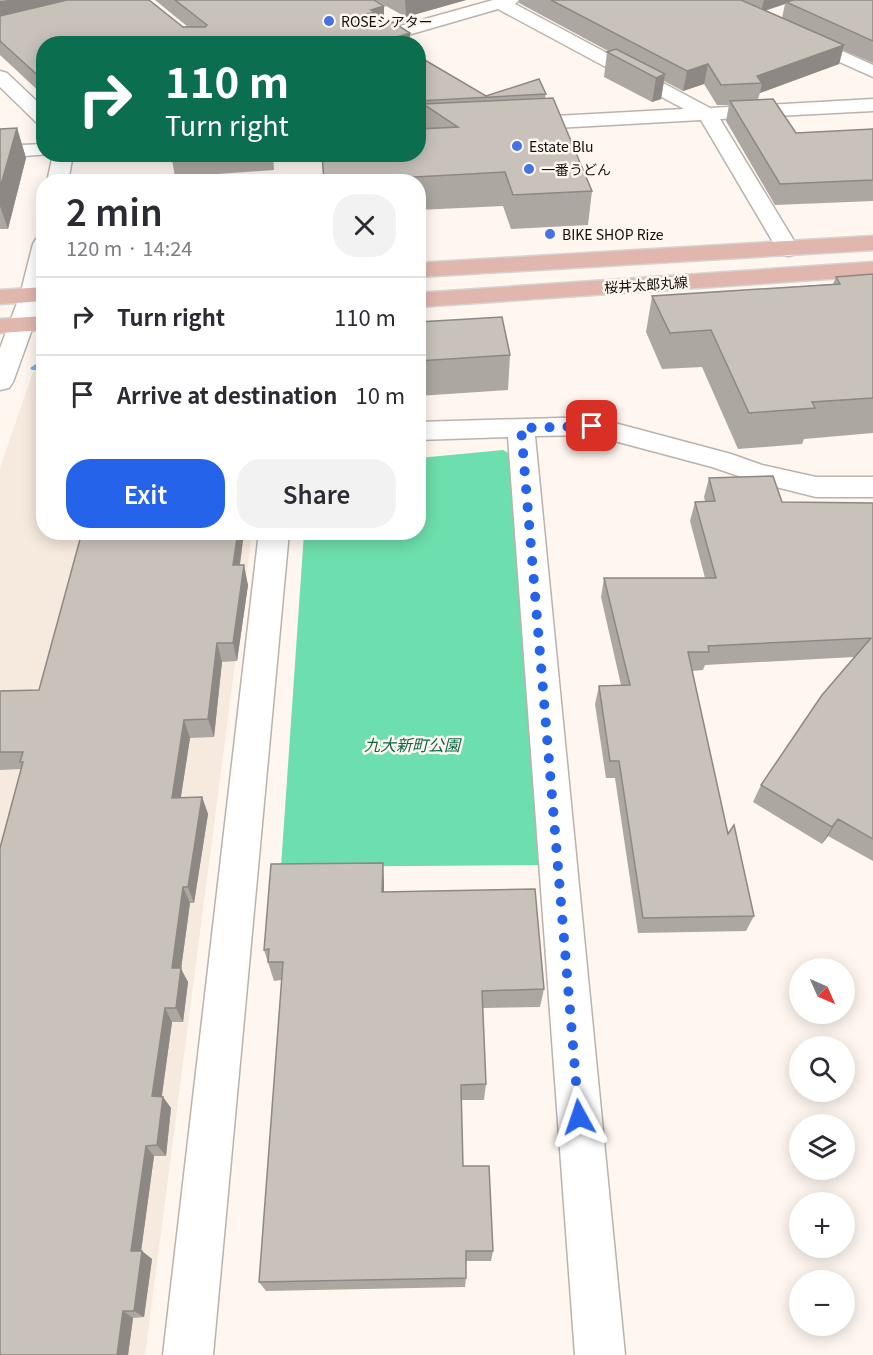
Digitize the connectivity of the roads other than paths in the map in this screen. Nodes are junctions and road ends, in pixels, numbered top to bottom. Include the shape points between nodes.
1 (716, 0) edge
2 (506, 2) edge
3 (781, 13) dead end
4 (388, 17) dead end
5 (760, 20) junction
6 (408, 28) junction
7 (382, 36) edge
8 (873, 72) edge
9 (0, 77) edge
10 (873, 105) edge
11 (36, 111) edge
12 (707, 114) junction
13 (499, 125) edge
14 (36, 150) edge
15 (0, 152) edge
16 (873, 243) edge
17 (788, 249) junction
18 (873, 269) edge
19 (426, 270) edge
20 (36, 295) edge
21 (0, 297) edge
22 (36, 299) edge
23 (426, 299) edge
24 (22, 324) edge
25 (0, 382) edge
26 (521, 428) junction
27 (426, 431) edge
28 (873, 487) edge
29 (273, 540) edge
30 (188, 1355) edge
31 (600, 1355) edge

1 - 5 street
2 - 6 street
2 - 12 street
3 - 5 street
4 - 6 street
5 - 8 street
6 - 7 street
9 - 11 street
10 - 12 street
12 - 13 street
12 - 17 street
14 - 15 street
16 - 17 main road, 桜井太郎丸線
17 - 19 main road, 桜井太郎丸線
18 - 23 main road, 桜井太郎丸線
20 - 21 main road
22 - 24 street
24 - 25 street
26 - 27 street
26 - 28 street via 592,426 816,487
26 - 31 street
29 - 30 street

